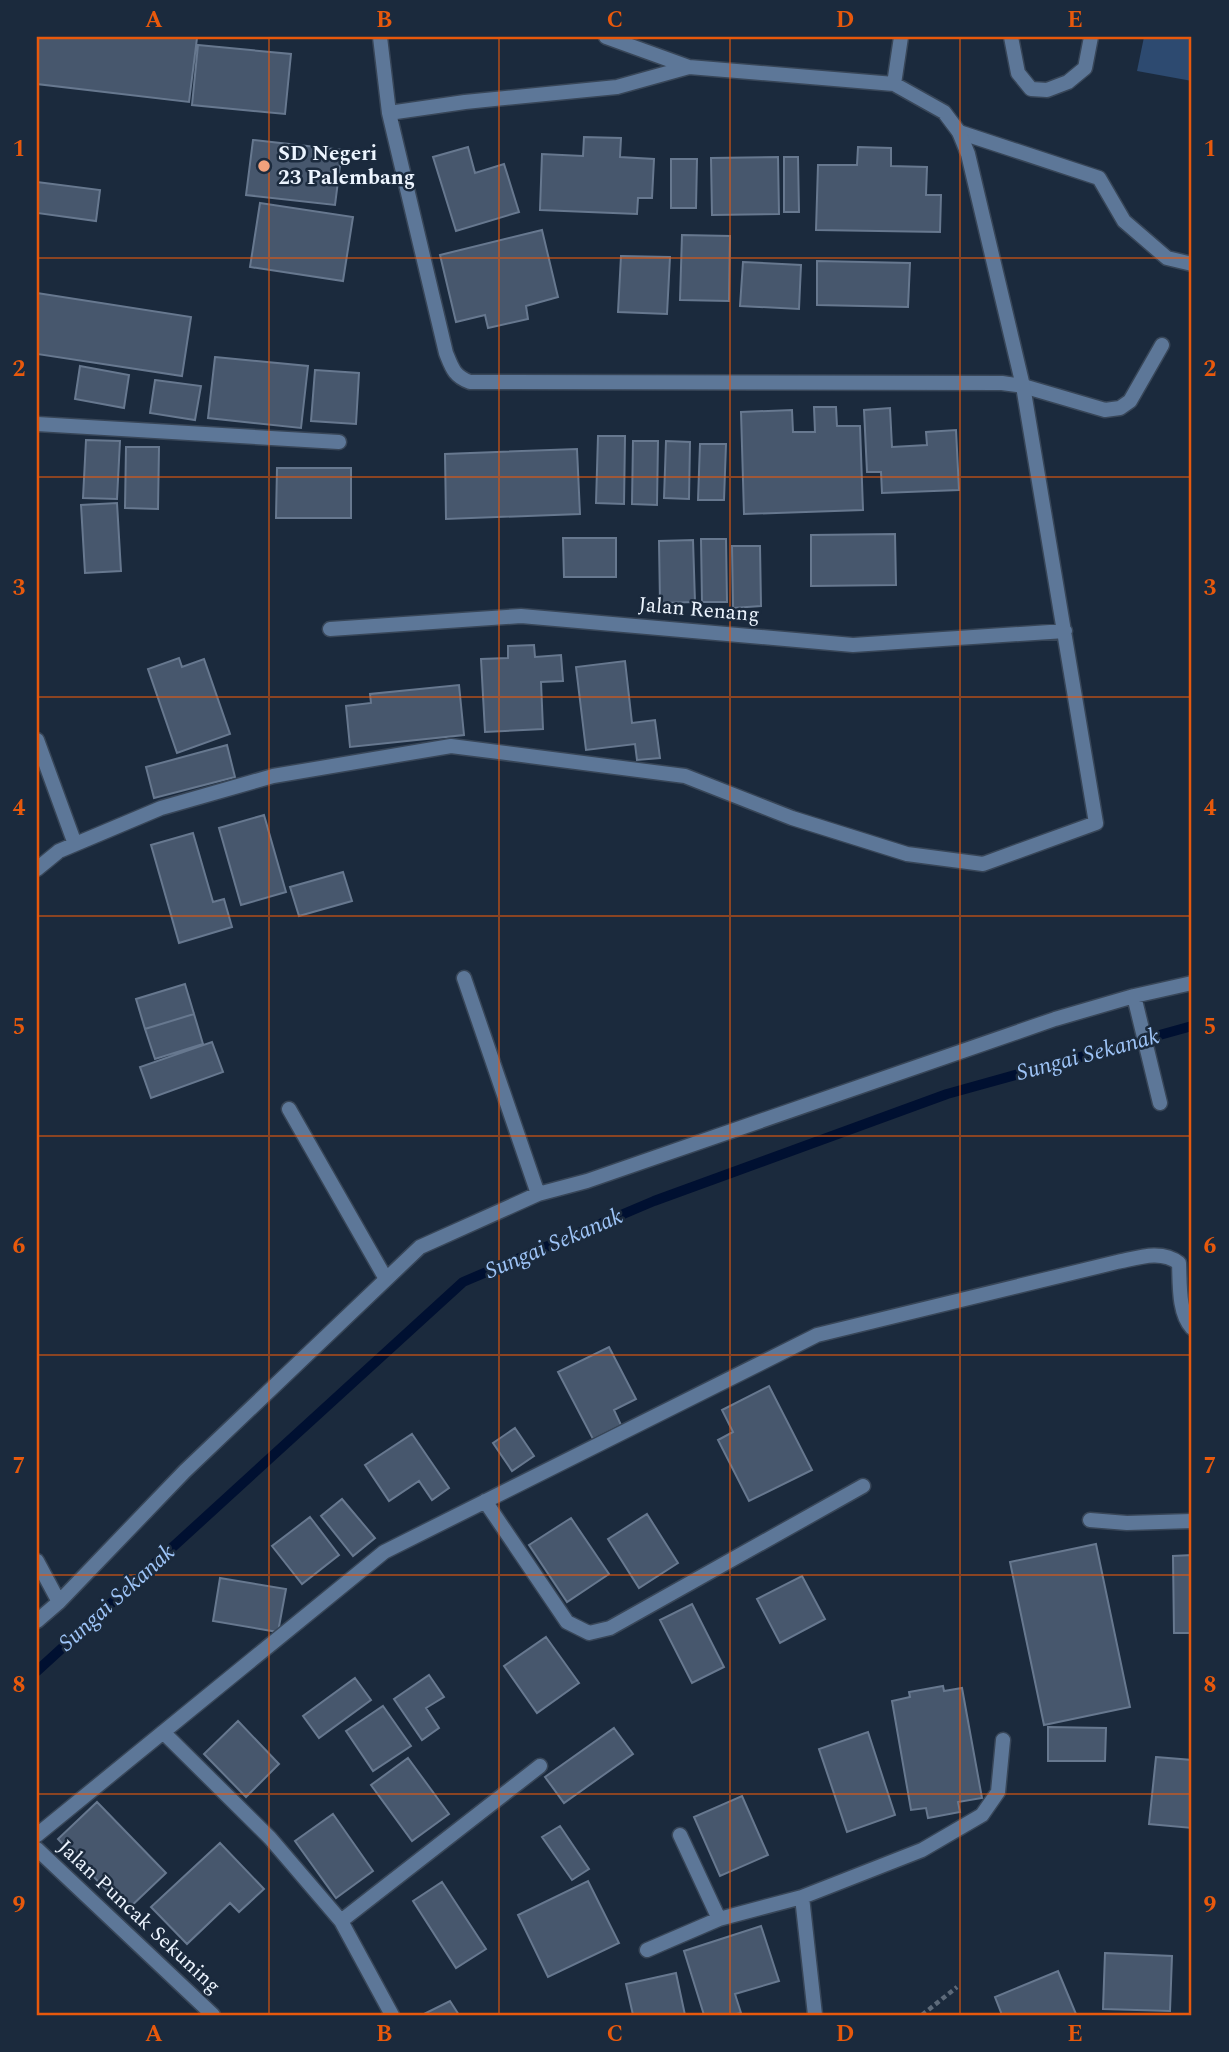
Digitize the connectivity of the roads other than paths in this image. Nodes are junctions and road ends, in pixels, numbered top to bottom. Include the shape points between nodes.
1 (380, 37) edge
2 (606, 37) edge
3 (901, 37) edge
4 (1011, 37) edge
5 (1091, 37) edge
6 (689, 67) junction
7 (894, 84) junction
8 (389, 113) junction
9 (959, 132) junction
10 (1192, 264) edge
11 (1162, 345) dead end
12 (1023, 386) junction
13 (37, 424) edge
14 (339, 442) dead end
15 (330, 629) dead end
16 (1065, 631) junction
17 (37, 740) edge
18 (75, 844) junction
19 (37, 869) edge
20 (464, 978) dead end
21 (1192, 983) edge
22 (1135, 1000) junction
23 (1160, 1102) dead end
24 (289, 1109) dead end
25 (538, 1194) junction
26 (386, 1279) junction
27 (1192, 1328) edge
28 (863, 1486) dead end
29 (485, 1501) junction
30 (1090, 1520) dead end
31 (1192, 1521) edge
32 (37, 1561) edge
33 (59, 1602) junction
34 (37, 1621) edge
35 (163, 1732) junction
36 (1003, 1740) dead end
37 (540, 1766) dead end
38 (37, 1835) edge
39 (680, 1835) dead end
40 (37, 1849) edge
41 (802, 1897) junction
42 (719, 1919) junction
43 (341, 1921) junction
44 (647, 1950) dead end
45 (213, 2015) edge
46 (392, 2015) edge
47 (815, 2015) edge

1 - 8 street
2 - 6 street
3 - 7 street
4 - 5 street via 1018,73 1031,89 1047,90 1068,82 1085,68
6 - 7 street
6 - 8 street via 617,87
7 - 9 street via 944,113
8 - 12 street via 446,353 453,373 461,379
9 - 10 street via 1099,178 1124,221 1167,258
9 - 12 street
11 - 12 street via 1130,401 1120,408 1105,410
12 - 16 street
13 - 14 street
15 - 16 street, Jalan Renang via 521,616 853,645
16 - 18 street via 1096,823 983,864 907,854 792,818 685,776 451,746 273,776 161,808
17 - 18 street
18 - 19 street
20 - 25 street
21 - 22 street
22 - 23 street
22 - 25 street via 1055,1019
24 - 26 street
25 - 26 street via 420,1247
26 - 33 street via 185,1471
27 - 29 street via 1185,1319 1179,1263 1170,1256 1116,1262 960,1300 817,1335
28 - 29 street via 610,1628 589,1633 567,1622
29 - 35 street via 384,1552
30 - 31 street
32 - 33 street
33 - 34 street
35 - 38 street
35 - 43 street via 270,1838
36 - 41 street via 998,1792 982,1815 922,1850
37 - 43 street
39 - 42 street
40 - 45 street, Jalan Puncak Sekuning
41 - 42 street
41 - 47 street
42 - 44 street
43 - 46 street

